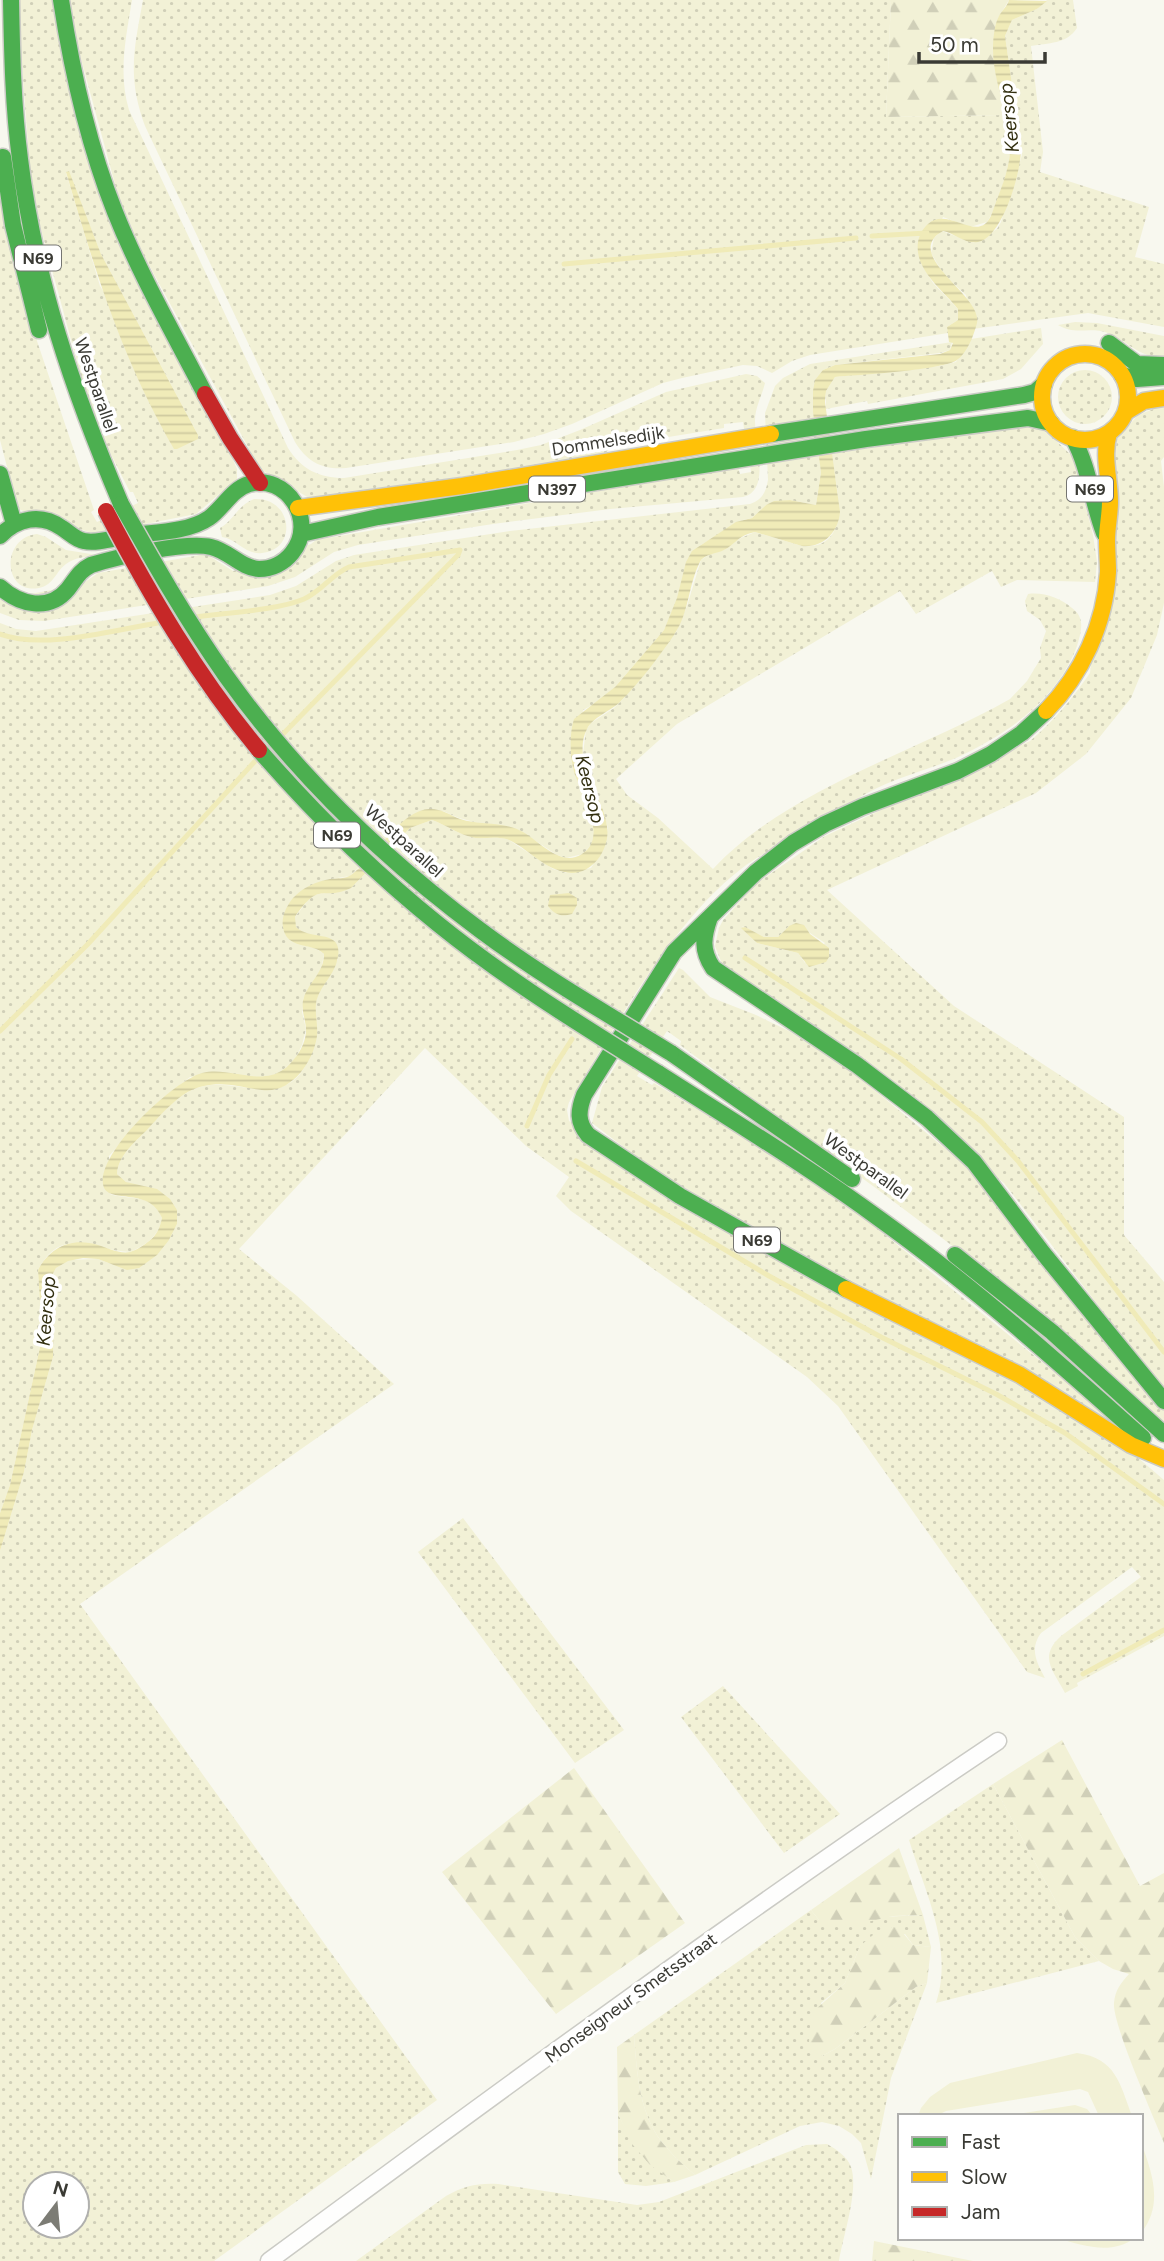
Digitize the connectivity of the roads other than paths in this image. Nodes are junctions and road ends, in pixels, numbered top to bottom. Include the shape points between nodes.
1 (11, 0) edge
2 (61, 0) edge
3 (2, 141) edge
4 (1080, 338) dead end
5 (1060, 343) dead end
6 (44, 346) dead end
7 (1164, 365) edge
8 (1122, 375) junction
9 (1164, 377) edge
10 (1044, 384) junction
11 (1164, 398) edge
12 (948, 405) junction
13 (1126, 412) junction
14 (1051, 423) junction
15 (1109, 433) junction
16 (1073, 438) junction
17 (0, 474) edge
18 (260, 484) junction
19 (103, 505) dead end
20 (298, 508) junction
21 (14, 524) junction
22 (301, 534) junction
23 (0, 536) edge
24 (1107, 540) junction
25 (0, 587) edge
26 (710, 917) junction
27 (1164, 1401) edge
28 (1164, 1434) edge
29 (1164, 1458) edge
30 (998, 1741) dead end
31 (269, 2261) edge

1 - 28 main road, Westparallel / N69, bridge via 16,124 30,219 82,413 121,504 167,587 252,710 333,802 481,931 856,1182 1052,1332
2 - 18 main road via 78,94 97,163 125,233 233,447
3 - 6 main road, N69 via 13,225
4 - 7 main road via 1106,342 1141,365
5 - 12 main road, N397 via 1013,384 970,393
8 - 9 main road
8 - 10 main road, N397 via 1107,360 1080,354 1055,366
8 - 13 main road via 1128,396
10 - 12 main road, N397 via 1024,396
10 - 14 main road via 1042,404
11 - 13 main road via 1139,403
12 - 20 main road, Dommelsedijk / N397
13 - 15 main road
14 - 16 main road, N397
14 - 22 main road, N397 via 1028,418 866,439 378,517
15 - 16 main road via 1092,440
15 - 24 main road, N69 via 1105,447 1111,503
16 - 24 main road, N69 via 1083,456
17 - 21 main road
18 - 20 main road via 285,492
18 - 21 main road via 234,492 205,521 187,527 93,542 79,540 41,519
19 - 29 main road, Westparallel / N69, bridge via 142,581 193,663 259,750 376,872 447,931 533,992 842,1192 1034,1340
20 - 22 main road
21 - 23 main road
22 - 25 main road via 290,557 269,568 247,567 220,550 199,546 89,566 63,594 46,603 19,602
24 - 26 main road, N69 via 1106,589 1094,636 1075,676 1037,721 1015,740 960,770 880,798 808,834 743,880
26 - 27 main road via 703,954 713,968 857,1065 927,1118 974,1162
26 - 29 main road, N69 via 671,957 591,1081 581,1104 581,1130 733,1227 1020,1375 1131,1444
30 - 31 street, Monseigneur Smetsstraat via 602,2018

